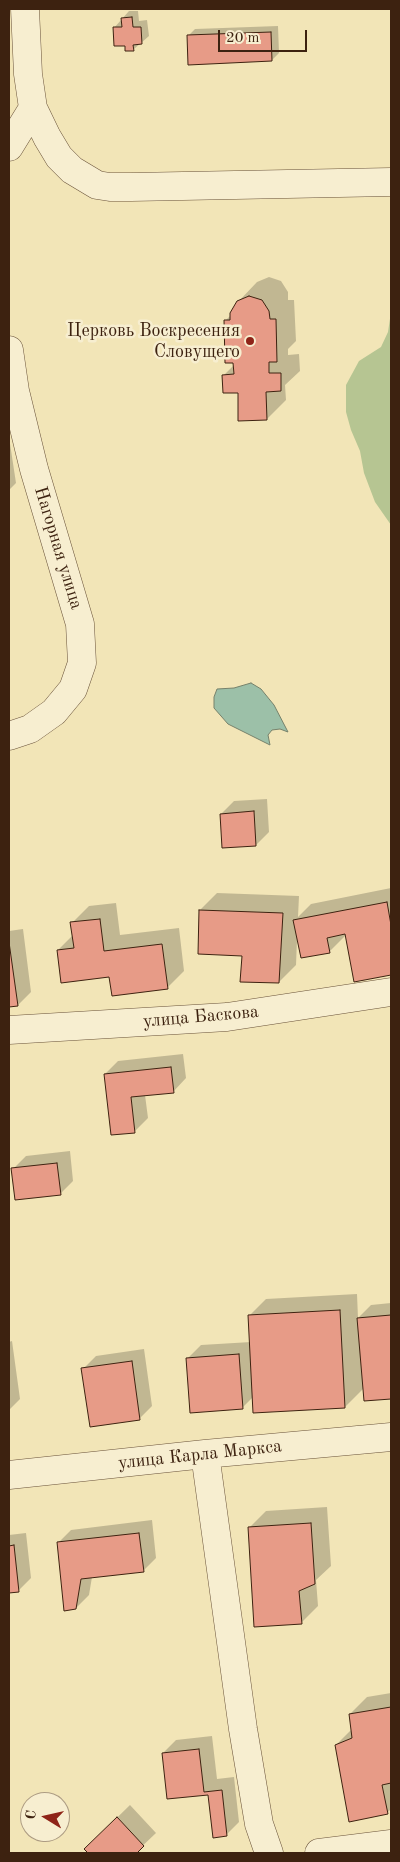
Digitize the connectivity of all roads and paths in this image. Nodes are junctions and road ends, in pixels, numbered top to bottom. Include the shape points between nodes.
1 (26, 9) edge
2 (34, 108) junction
3 (9, 148) edge
4 (391, 182) edge
5 (9, 350) edge
6 (19, 732) edge
7 (391, 992) edge
8 (9, 1030) edge
9 (391, 1437) edge
10 (205, 1454) junction
11 (9, 1476) edge
12 (391, 1844) edge
13 (268, 1853) edge
14 (320, 1853) edge

1 - 2 street via 28,74
2 - 3 street
2 - 4 street via 59,157 72,170 97,185
5 - 6 street, Нагорная улица via 15,391 34,469 80,624 82,663 73,689 54,712
7 - 8 street, улица Баскова via 227,1017
9 - 10 street, улица Карла Маркса
10 - 11 street, улица Карла Маркса
10 - 13 street via 243,1729 259,1824
12 - 14 street

